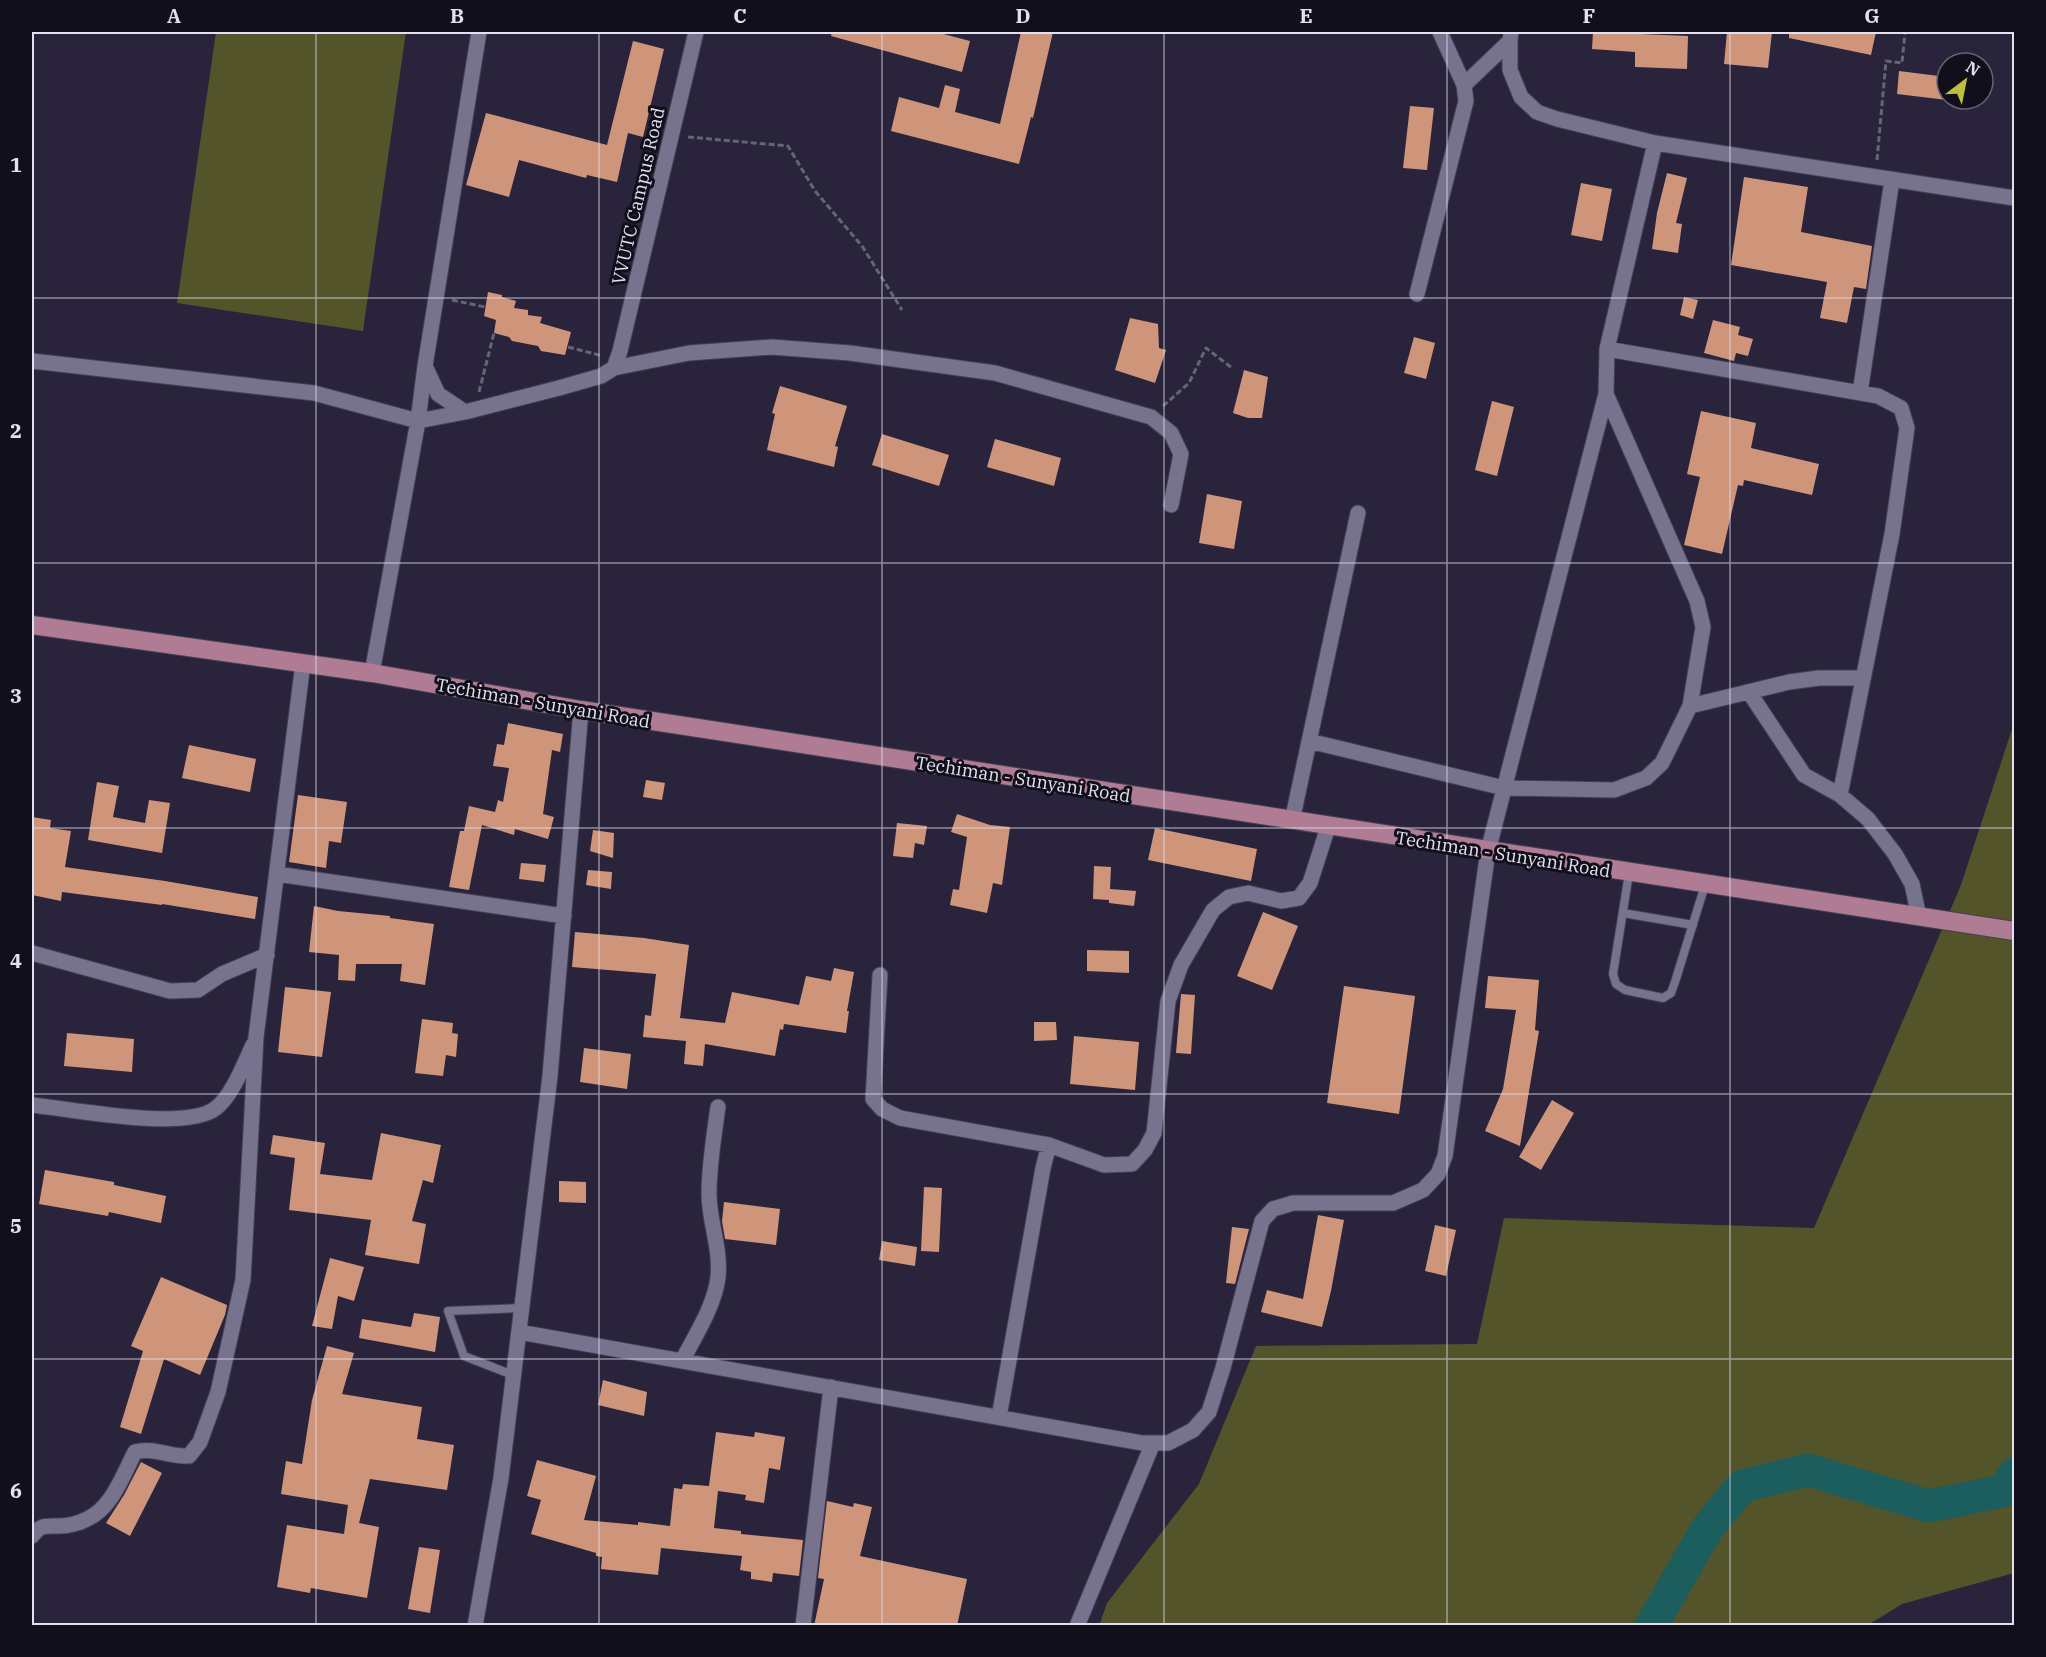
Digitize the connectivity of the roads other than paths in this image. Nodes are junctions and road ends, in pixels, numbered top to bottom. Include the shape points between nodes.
1 (479, 32) edge
2 (696, 32) edge
3 (1440, 32) edge
4 (1510, 36) edge
5 (1464, 85) junction
6 (1655, 143) junction
7 (1892, 180) junction
8 (2014, 198) edge
9 (1417, 294) dead end
10 (1607, 349) junction
11 (32, 361) edge
12 (425, 366) junction
13 (614, 368) junction
14 (1860, 393) junction
15 (1606, 394) junction
16 (470, 411) junction
17 (418, 421) junction
18 (1171, 505) dead end
19 (1358, 513) dead end
20 (32, 625) edge
21 (303, 663) junction
22 (372, 673) junction
23 (1863, 678) junction
24 (1749, 692) junction
25 (1690, 706) junction
26 (581, 710) junction
27 (1309, 741) junction
28 (1504, 788) junction
29 (1840, 795) junction
30 (1292, 821) junction
31 (1328, 827) junction
32 (1488, 851) junction
33 (1629, 873) junction
34 (277, 874) junction
35 (1706, 885) junction
36 (1623, 913) junction
37 (564, 916) junction
38 (1918, 917) junction
39 (1693, 924) junction
40 (2014, 931) edge
41 (32, 953) edge
42 (267, 955) junction
43 (880, 975) dead end
44 (256, 1037) junction
45 (32, 1105) edge
46 (718, 1107) dead end
47 (1049, 1145) junction
48 (522, 1308) junction
49 (519, 1332) junction
50 (682, 1361) junction
51 (513, 1376) junction
52 (831, 1387) junction
53 (999, 1417) junction
54 (1154, 1443) junction
55 (32, 1536) edge
56 (475, 1626) edge
57 (803, 1626) edge
58 (1077, 1626) edge

1 - 12 street
2 - 13 street, VVUTC Campus Road
3 - 5 street
4 - 5 street
4 - 6 street via 1510,70 1521,98 1537,112
5 - 9 street via 1466,101
6 - 7 street
6 - 10 street
7 - 8 street
7 - 14 street
10 - 14 street
10 - 15 street
11 - 17 street via 314,393
12 - 16 street via 438,394
12 - 17 street
13 - 16 street via 601,376
13 - 18 street via 689,353 772,347 850,353 995,373 1151,417 1171,433 1181,454
14 - 23 street via 1878,396 1901,408 1907,428 1892,534
15 - 25 street via 1696,601 1703,627
15 - 28 street
16 - 17 street
17 - 22 street
19 - 27 street
20 - 21 main road, Techiman - Sunyani Road
21 - 22 main road, Techiman - Sunyani Road
21 - 34 street
22 - 26 main road, Techiman - Sunyani Road
23 - 24 street via 1809,680
23 - 29 street
24 - 25 street
24 - 29 street via 1803,775
25 - 28 street via 1662,763 1646,778 1614,790
26 - 30 main road, Techiman - Sunyani Road
26 - 37 street
27 - 28 street
27 - 30 street
28 - 32 street
29 - 38 street via 1868,819 1895,854 1912,884
30 - 31 main road, Techiman - Sunyani Road
31 - 32 main road, Techiman - Sunyani Road
31 - 47 street via 1310,884 1299,898 1281,901 1248,893 1229,897 1213,910 1181,965 1168,1001 1154,1133 1145,1150 1132,1164 1104,1165
32 - 33 main road, Techiman - Sunyani Road
32 - 54 street via 1445,1156 1438,1174 1423,1190 1393,1203 1293,1203 1273,1209 1262,1221 1209,1412 1192,1430 1168,1443
33 - 35 main road, Techiman - Sunyani Road
33 - 36 lane
34 - 37 street
34 - 42 street
35 - 38 main road, Techiman - Sunyani Road
35 - 39 lane
36 - 39 lane
36 - 39 lane via 1613,974 1616,984 1625,990 1663,998 1671,993
37 - 48 street via 550,1076
38 - 40 main road, Techiman - Sunyani Road
41 - 42 street via 170,992 198,990 222,974
42 - 44 street
43 - 47 street via 873,1099 882,1109 900,1118
44 - 45 street via 235,1085 216,1108 194,1118 164,1120
44 - 55 street via 243,1280 218,1392 200,1442 189,1456 147,1449 135,1452 106,1506 88,1519 62,1526 46,1525
46 - 50 street via 709,1196 718,1277 706,1317
47 - 53 street
48 - 49 street
48 - 51 lane via 448,1311 464,1356
49 - 50 street
49 - 51 street
50 - 52 street
51 - 56 street via 501,1478
52 - 53 street
52 - 57 street
53 - 54 street
54 - 58 street

